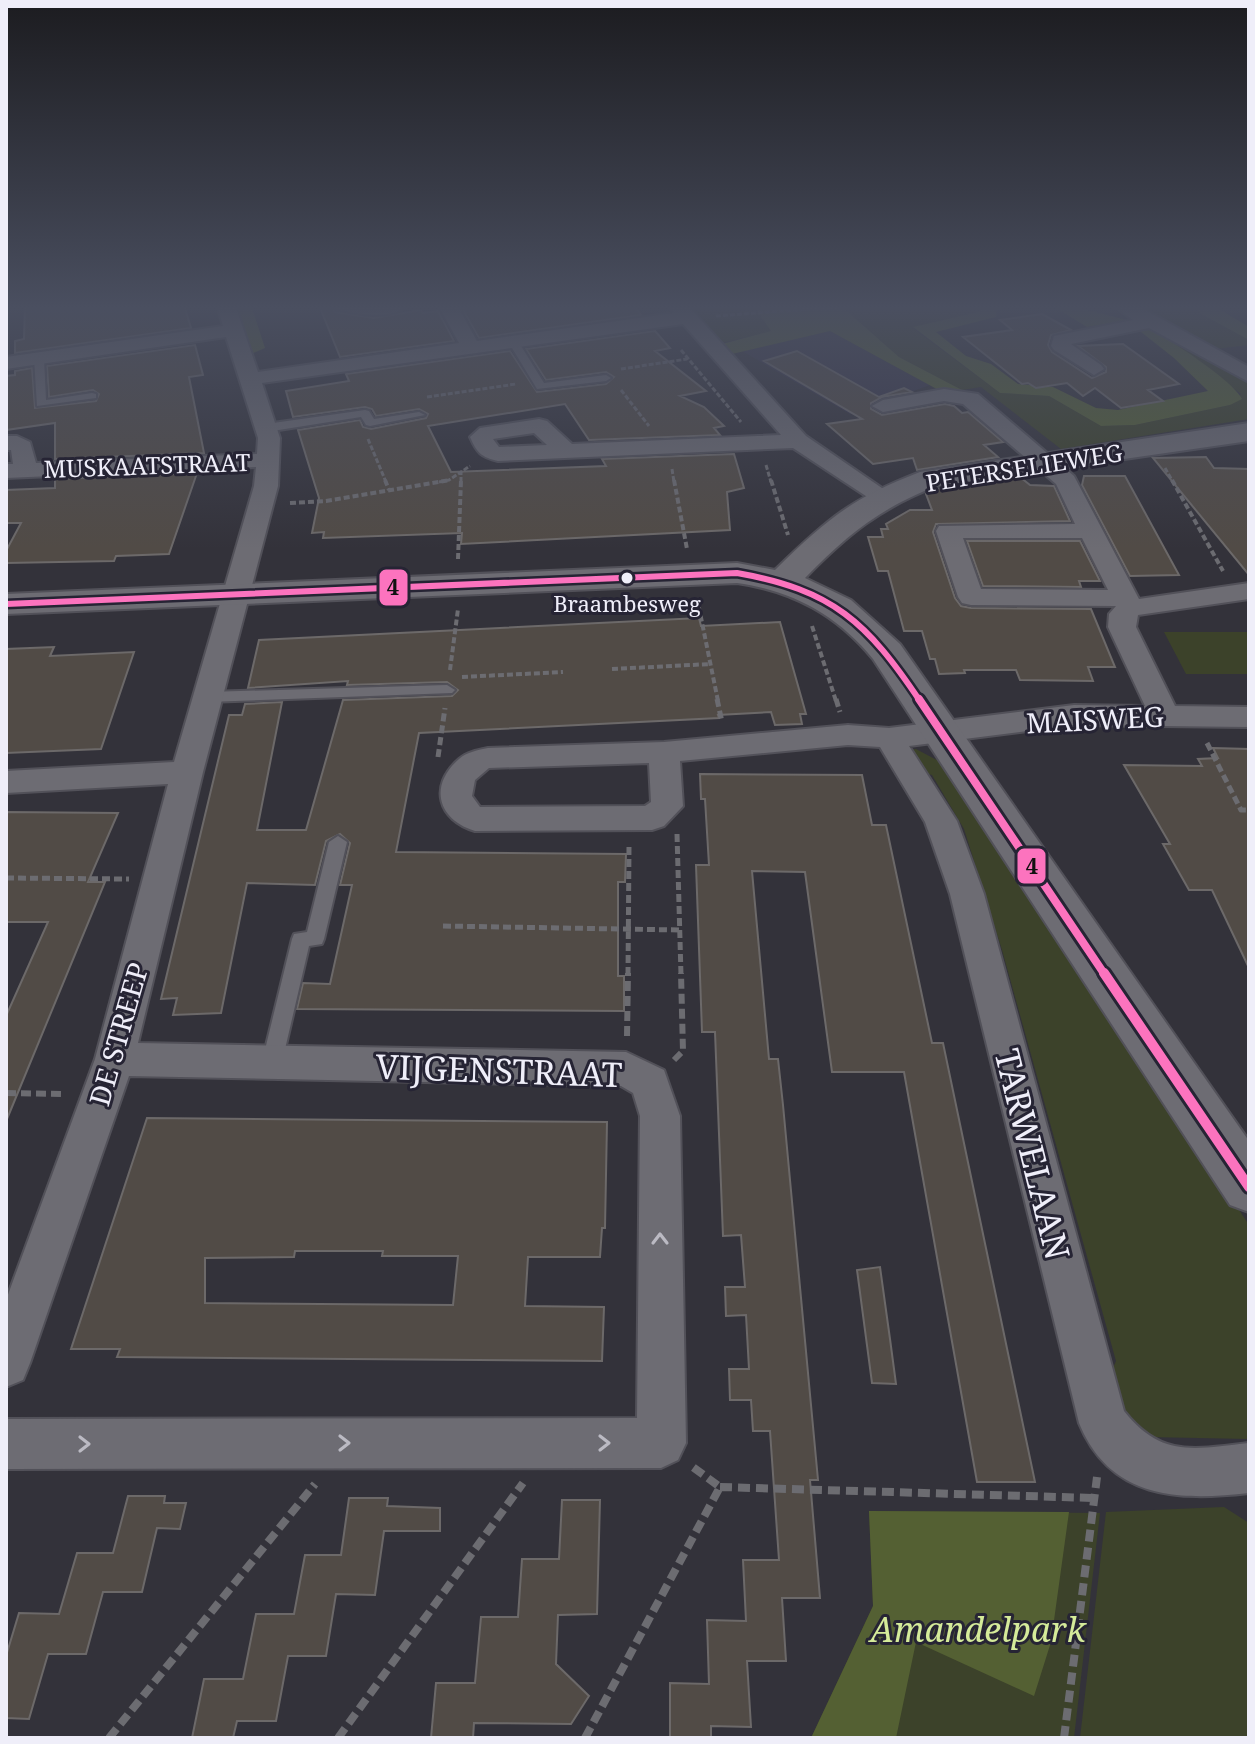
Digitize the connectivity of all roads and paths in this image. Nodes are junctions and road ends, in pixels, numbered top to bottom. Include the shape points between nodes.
1 (40, 386) edge
2 (252, 386) edge
3 (496, 386) edge
4 (750, 386) edge
5 (621, 390) dead end
6 (92, 396) dead end
7 (883, 406) dead end
8 (419, 415) dead end
9 (368, 418) junction
10 (266, 428) junction
11 (1249, 432) edge
12 (798, 441) junction
13 (6, 443) edge
14 (1153, 446) junction
15 (654, 447) junction
16 (491, 453) joint
17 (268, 460) junction
18 (1045, 461) junction
19 (16, 470) edge
20 (461, 471) junction
21 (389, 490) junction
22 (883, 497) junction
23 (261, 505) junction
24 (1091, 531) junction
25 (791, 583) junction
26 (460, 584) junction
27 (1242, 592) edge
28 (236, 594) junction
29 (1127, 603) junction
30 (6, 604) edge
31 (711, 664) dead end
32 (612, 669) dead end
33 (563, 672) dead end
34 (447, 690) joint
35 (207, 697) junction
36 (1178, 715) junction
37 (1249, 717) edge
38 (942, 731) junction
39 (848, 735) junction
40 (889, 738) junction
41 (664, 752) junction
42 (187, 772) junction
43 (6, 782) edge
44 (457, 790) junction
45 (1249, 810) edge
46 (662, 813) junction
47 (629, 819) junction
48 (338, 842) dead end
49 (160, 879) junction
50 (7, 880) edge
51 (443, 926) dead end
52 (628, 929) junction
53 (680, 930) junction
54 (272, 1062) junction
55 (638, 1076) junction
56 (109, 1077) junction
57 (6, 1093) edge
58 (1249, 1187) edge
59 (6, 1363) edge
60 (1103, 1423) junction
61 (348, 1443) junction
62 (552, 1443) junction
63 (661, 1443) junction
64 (6, 1444) edge
65 (1249, 1468) edge
66 (720, 1487) junction
67 (1094, 1498) junction
68 (109, 1738) edge
69 (338, 1738) edge
70 (585, 1738) edge
71 (1064, 1738) edge

1 - 6 lane via 41,404
2 - 10 street
3 - 9 path via 372,406
4 - 12 street
5 - 15 path via 650,427
7 - 18 street via 944,395 970,399
8 - 9 lane
9 - 10 lane
9 - 21 path via 363,427
10 - 17 street
11 - 14 street, PETERSELIEWEG
12 - 15 street
12 - 22 street
13 - 19 street, MUSKAATSTRAAT via 22,447
14 - 18 street, PETERSELIEWEG
14 - 27 path
15 - 16 street via 565,450 544,428 532,426 484,434
16 - 20 path
17 - 19 street, MUSKAATSTRAAT
17 - 23 street
18 - 22 street, PETERSELIEWEG via 931,478
18 - 24 street via 1066,481
20 - 21 path via 449,480
20 - 26 path
21 - 23 path
22 - 25 street, PETERSELIEWEG via 836,530
23 - 28 street
24 - 29 street
24 - 29 street via 948,531 971,597
25 - 26 street via 737,573
25 - 38 street via 846,612 877,639
25 - 39 path
26 - 28 street
26 - 33 path via 449,677
27 - 29 street
28 - 30 street
28 - 35 street, DE STREEP
29 - 36 street via 1122,627
31 - 32 path
34 - 35 lane
34 - 44 path via 433,790
35 - 42 street, DE STREEP
36 - 37 street, MAISWEG
36 - 38 street, MAISWEG via 1074,715
36 - 45 path via 1241,810
38 - 40 street, MAISWEG
38 - 58 street
39 - 40 street, MAISWEG
39 - 41 street, MAISWEG
40 - 60 street, TARWELAAN via 941,821 963,881
41 - 44 street, MAISWEG via 479,759 461,775
41 - 46 street via 667,806
42 - 43 street
42 - 49 street, DE STREEP
44 - 47 street via 458,807 475,819
46 - 47 street
46 - 53 path via 677,832
47 - 52 path
48 - 54 lane via 315,939 301,939
49 - 50 path
49 - 56 street, DE STREEP
51 - 52 path
52 - 53 path
52 - 55 path
53 - 55 path via 683,1051
54 - 55 street, VIJGENSTRAAT
54 - 56 street, VIJGENSTRAAT
63 -> 55 street, VIJGENSTRAAT via 660,1116
56 - 57 path
56 - 59 street, DE STREEP
60 - 65 street, TARWELAAN via 1137,1461 1165,1471 1191,1475
60 - 67 path
61 - 62 street
64 -> 61 street
61 - 68 path
62 -> 63 street
62 - 69 path
63 - 66 path
66 - 67 path
66 - 70 path
67 - 71 path

